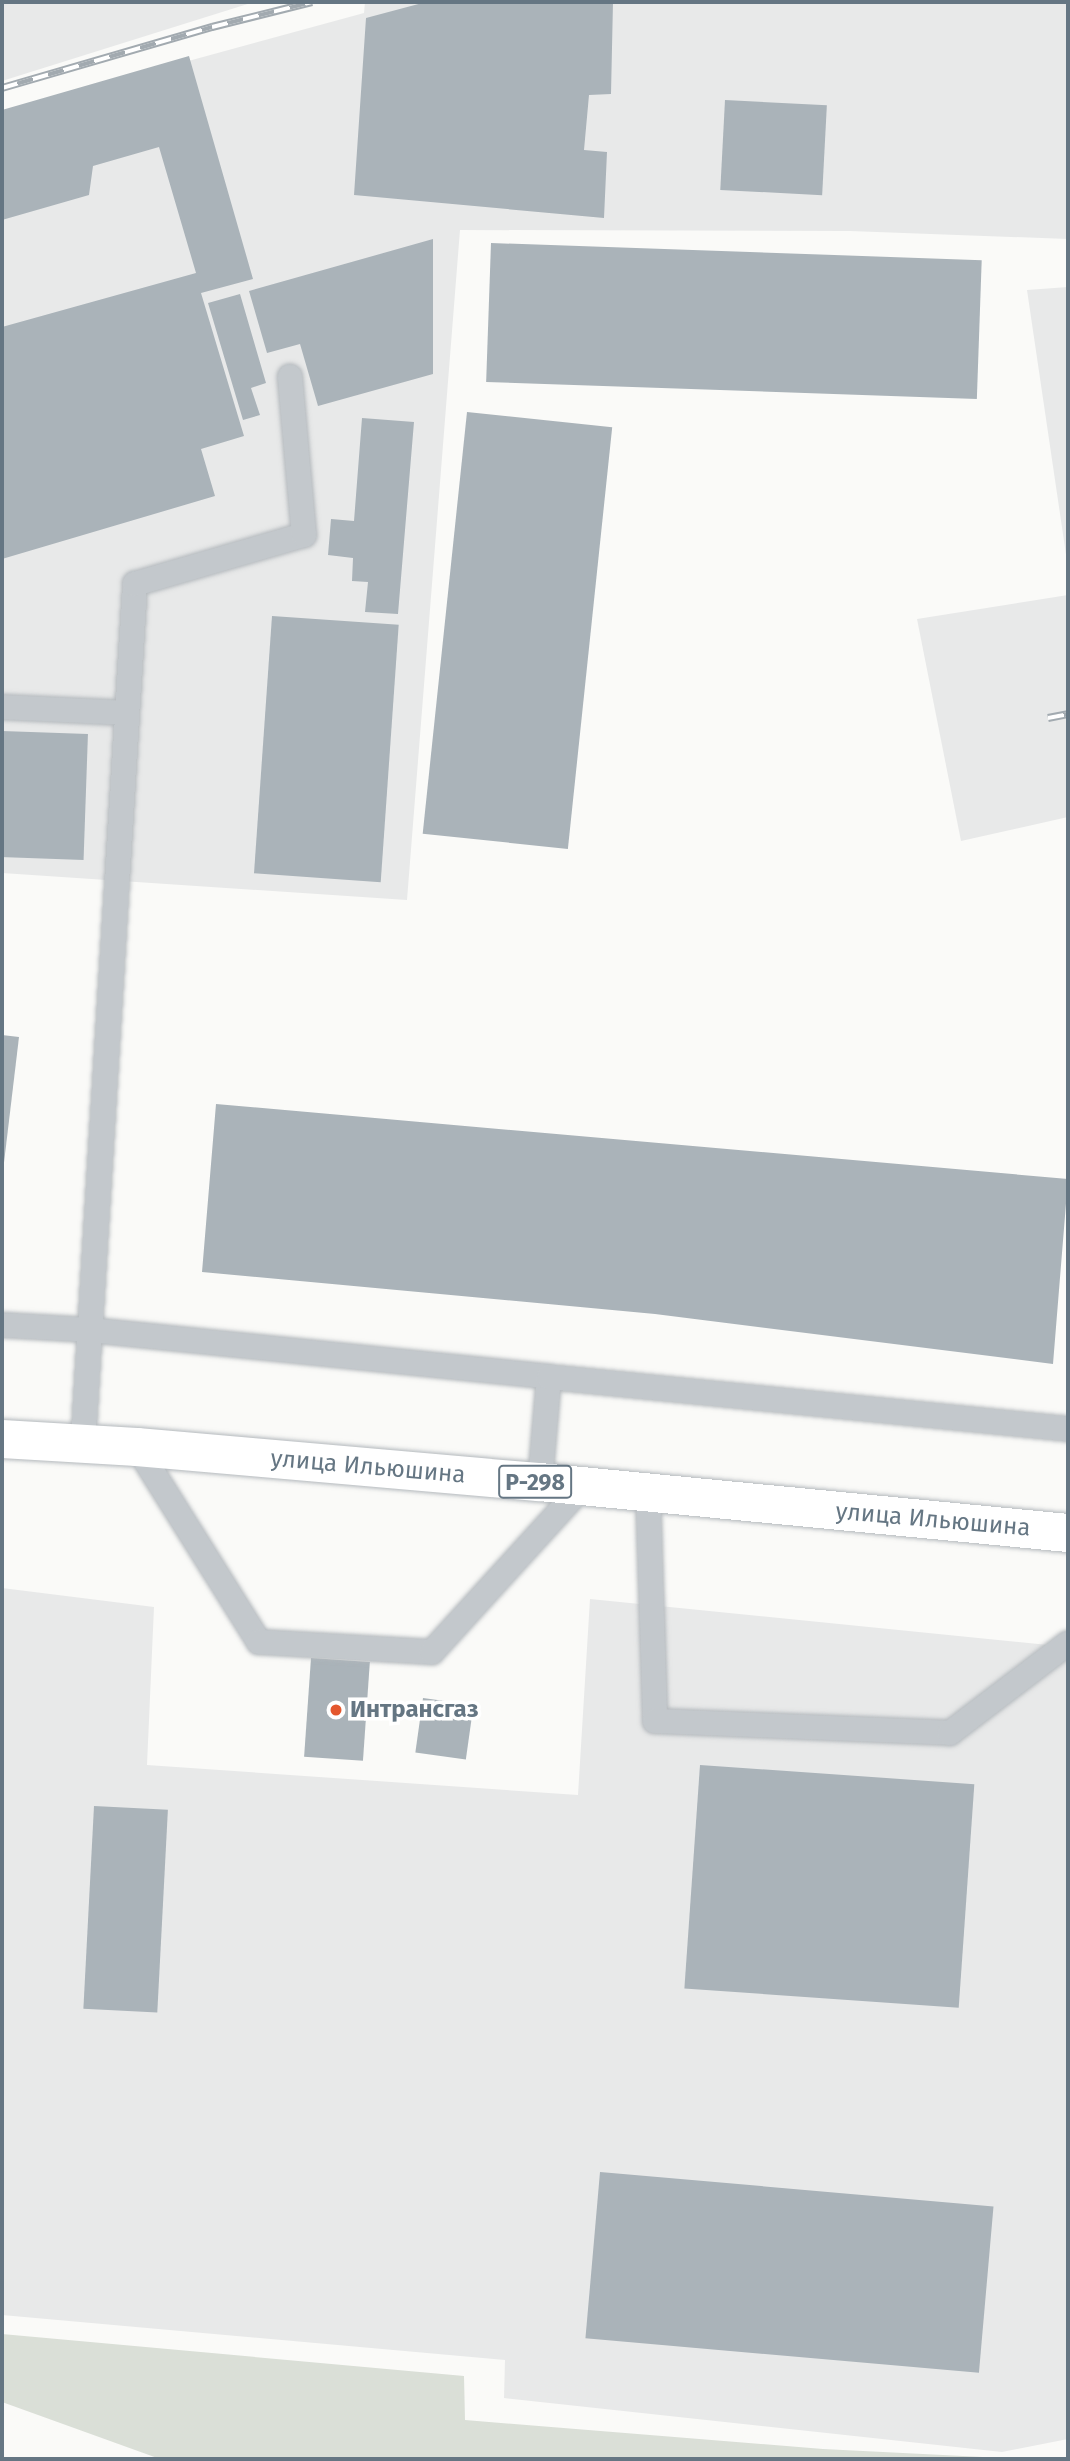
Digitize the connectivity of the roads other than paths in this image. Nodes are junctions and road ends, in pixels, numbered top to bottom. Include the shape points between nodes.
1 (290, 377) dead end
2 (2, 707) edge
3 (127, 713) junction
4 (2, 1325) edge
5 (90, 1330) junction
6 (549, 1377) junction
7 (1068, 1429) edge
8 (2, 1438) edge
9 (83, 1445) junction
10 (137, 1447) junction
11 (540, 1482) junction
12 (583, 1486) junction
13 (648, 1492) junction
14 (1068, 1533) edge
15 (1068, 1643) edge

1 - 3 lane via 304,535 135,584
2 - 3 lane
3 - 5 lane
4 - 5 lane
5 - 6 lane
5 - 9 lane
6 - 7 lane
6 - 11 lane
8 - 9 highway, улица Ильюшина / Р-298
9 - 10 highway, улица Ильюшина / Р-298
10 - 11 highway, улица Ильюшина / Р-298
10 - 12 lane via 259,1642 432,1652
11 - 12 highway, улица Ильюшина / Р-298
12 - 13 highway, улица Ильюшина / Р-298
13 - 14 highway, улица Ильюшина / Р-298
13 - 15 lane via 655,1720 950,1733

